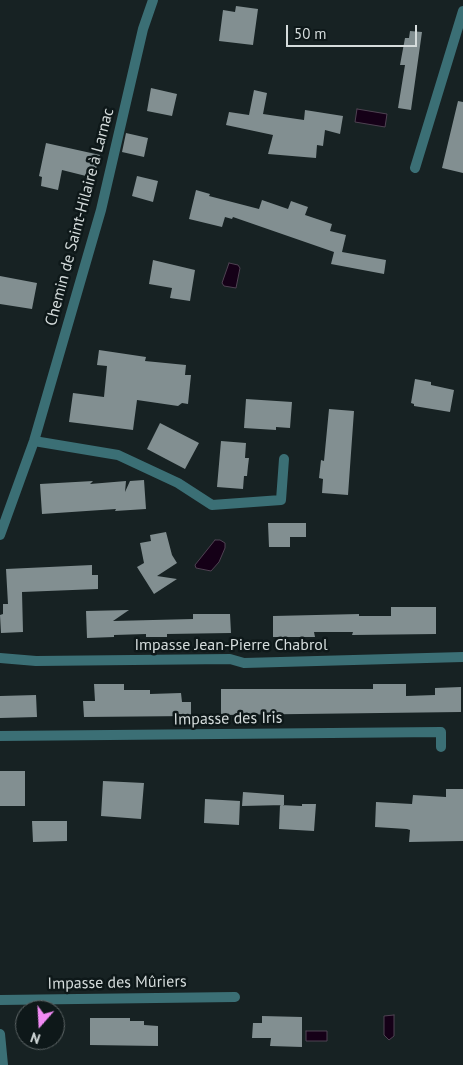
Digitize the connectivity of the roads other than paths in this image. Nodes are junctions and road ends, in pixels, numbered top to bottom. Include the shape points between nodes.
1 (153, 0) edge
2 (463, 11) edge
3 (415, 168) dead end
4 (34, 441) junction
5 (284, 459) dead end
6 (0, 535) edge
7 (463, 657) edge
8 (0, 658) edge
9 (0, 736) edge
10 (441, 747) dead end
11 (235, 996) dead end
12 (0, 1000) edge
13 (0, 1034) edge
14 (3, 1065) edge

1 - 4 street, Chemin de Saint-Hilaire à Larnac via 143,29 100,210
2 - 3 street
4 - 5 street via 118,455 178,483 212,505 281,500
4 - 6 street, Chemin de Saint-Hilaire à Larnac
7 - 8 street, Impasse Jean-Pierre Chabrol via 244,663 230,659 36,661
9 - 10 street, Impasse des Iris via 440,732
11 - 12 street, Impasse des Mûriers
13 - 14 street

